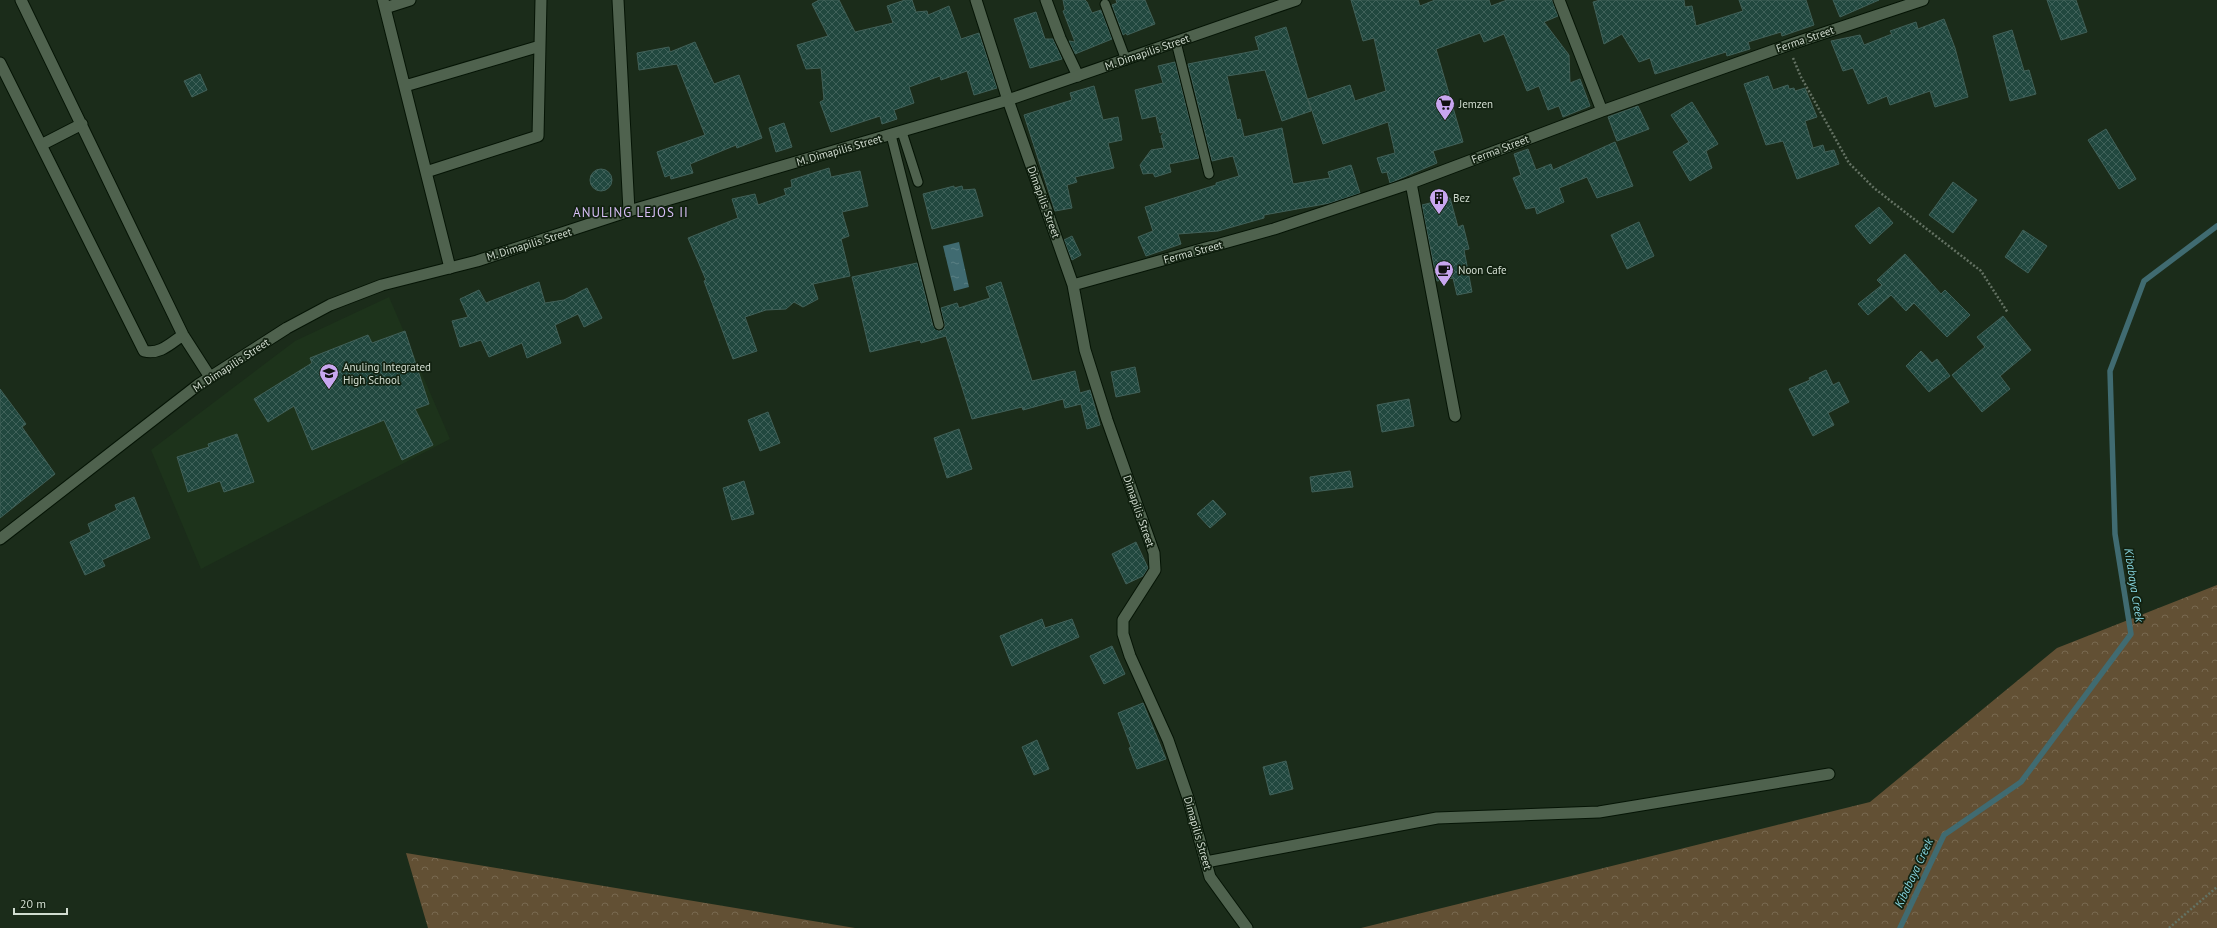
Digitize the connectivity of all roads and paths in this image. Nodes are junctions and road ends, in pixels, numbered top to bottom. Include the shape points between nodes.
1 (21, 0) edge
2 (410, 0) edge
3 (541, 0) edge
4 (618, 0) edge
5 (976, 0) edge
6 (1046, 0) edge
7 (1296, 0) edge
8 (1559, 0) edge
9 (1923, 0) edge
10 (384, 4) edge
11 (1105, 4) dead end
12 (1176, 42) junction
13 (1791, 44) junction
14 (540, 46) junction
15 (1126, 60) junction
16 (0, 63) edge
17 (1078, 76) junction
18 (405, 86) junction
19 (1008, 100) junction
20 (1602, 111) junction
21 (82, 124) junction
22 (902, 132) junction
23 (891, 135) junction
24 (41, 145) junction
25 (426, 172) junction
26 (1209, 174) dead end
27 (918, 182) dead end
28 (1411, 183) junction
29 (629, 211) junction
30 (450, 268) junction
31 (1073, 285) junction
32 (2008, 313) dead end
33 (939, 325) dead end
34 (183, 335) junction
35 (210, 377) junction
36 (1455, 416) dead end
37 (0, 539) edge
38 (1829, 774) dead end
39 (1206, 862) junction
40 (2217, 887) edge
41 (1247, 928) edge
42 (2169, 928) edge

1 - 21 street
2 - 10 street
3 - 14 street
4 - 29 street
5 - 19 street, Dimapilis Street
6 - 17 street
7 - 12 street, M. Dimapilis Street
8 - 20 street
9 - 13 street, Ferma Street
10 - 18 street
11 - 15 lane
12 - 15 street, M. Dimapilis Street
12 - 26 lane
13 - 20 street, Ferma Street
13 - 32 path via 1794,63 1849,163 1874,188 1981,271
14 - 18 street
14 - 25 street via 538,136
15 - 17 street, M. Dimapilis Street
16 - 24 street
17 - 19 street, M. Dimapilis Street
18 - 25 street
19 - 22 street, M. Dimapilis Street
19 - 31 street, Dimapilis Street
20 - 28 street, Ferma Street
21 - 24 street
21 - 34 street
22 - 23 street, M. Dimapilis Street
22 - 27 lane
23 - 29 street, M. Dimapilis Street
23 - 33 lane
24 - 34 street via 144,351 151,353 161,350
25 - 30 street
28 - 31 street, Ferma Street via 1274,229
28 - 36 street
29 - 30 street, M. Dimapilis Street via 570,232
30 - 35 street, M. Dimapilis Street via 382,285 330,304
31 - 39 street, Dimapilis Street via 1085,350 1154,553 1155,570 1123,620 1123,634 1130,656 1168,740
34 - 35 street
35 - 37 street, M. Dimapilis Street
38 - 39 street via 1599,812 1437,818
39 - 41 street, Dimapilis Street via 1210,877
40 - 42 path

